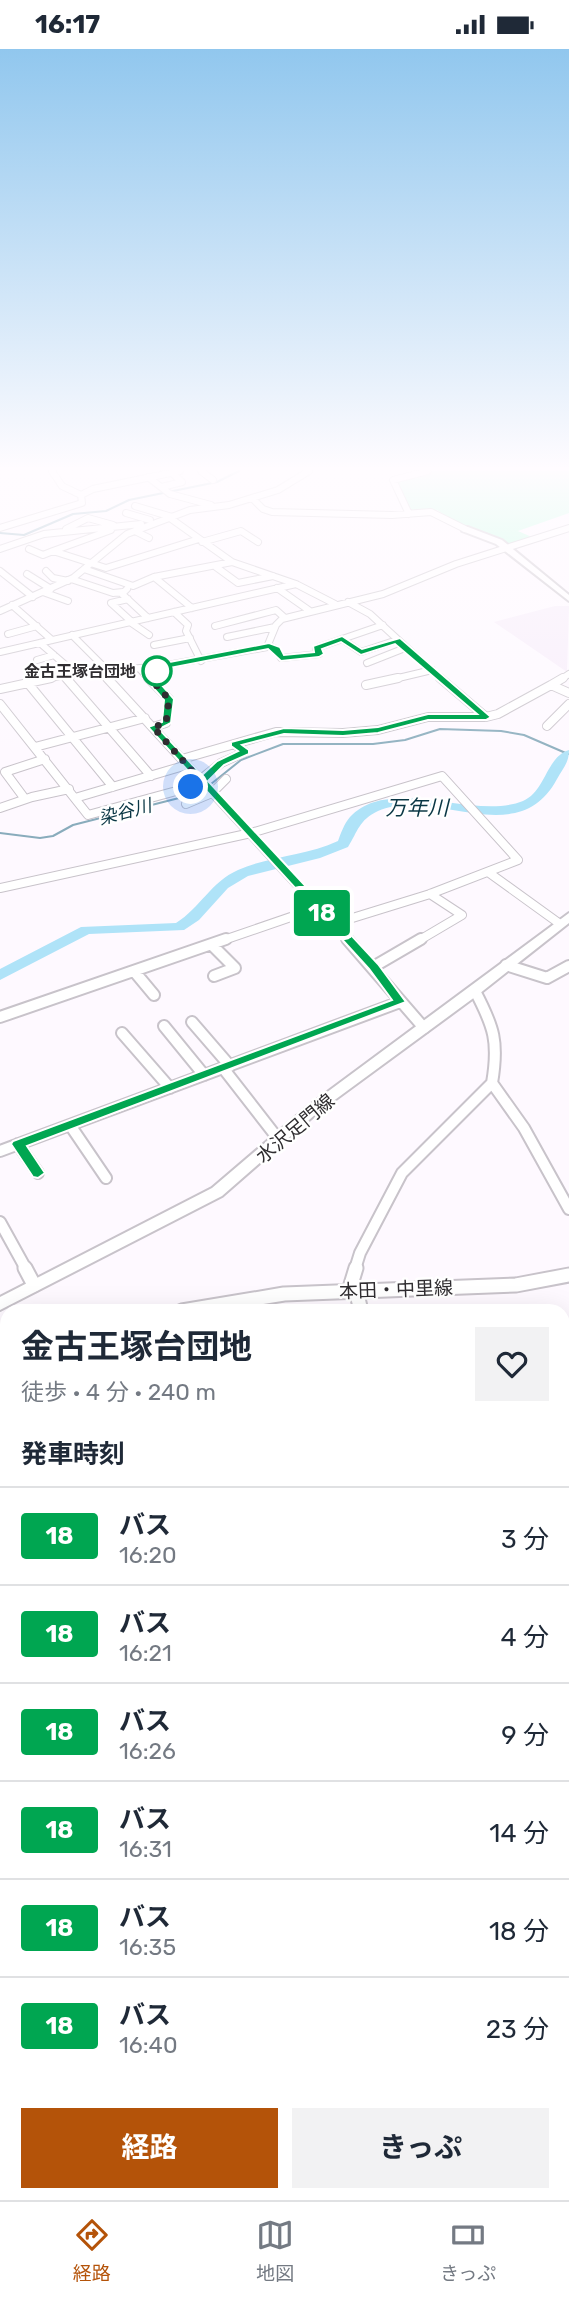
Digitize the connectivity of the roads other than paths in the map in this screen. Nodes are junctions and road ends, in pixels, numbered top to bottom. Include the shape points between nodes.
1 (0, 571) edge
2 (46, 571) dead end
3 (81, 571) edge
4 (91, 571) edge
5 (189, 571) edge
6 (222, 571) edge
7 (259, 571) edge
8 (438, 571) edge
9 (535, 571) edge
10 (27, 574) dead end
11 (273, 576) junction
12 (154, 577) junction
13 (70, 580) junction
14 (296, 584) junction
15 (133, 586) junction
16 (277, 587) junction
17 (51, 589) junction
18 (43, 592) junction
19 (122, 592) junction
20 (33, 597) junction
21 (128, 599) junction
22 (569, 599) edge
23 (68, 601) dead end
24 (348, 602) junction
25 (335, 604) junction
26 (5, 607) edge
27 (192, 608) junction
28 (310, 611) junction
29 (174, 612) junction
30 (148, 618) junction
31 (285, 618) junction
32 (131, 622) junction
33 (383, 625) junction
34 (37, 626) junction
35 (215, 626) dead end
36 (275, 627) junction
37 (8, 634) dead end
38 (72, 635) junction
39 (149, 635) dead end
40 (227, 637) dead end
41 (190, 638) junction
42 (342, 639) junction
43 (52, 640) junction
44 (397, 640) junction
45 (40, 643) junction
46 (154, 645) dead end
47 (269, 646) junction
48 (405, 647) junction
49 (54, 655) junction
50 (2, 657) edge
51 (37, 660) dead end
52 (201, 661) junction
53 (367, 663) dead end
54 (432, 670) junction
55 (106, 672) junction
56 (143, 672) junction
57 (76, 674) junction
58 (569, 674) edge
59 (64, 675) junction
60 (27, 682) junction
61 (366, 685) dead end
62 (551, 685) junction
63 (0, 689) edge
64 (569, 693) edge
65 (0, 704) edge
66 (569, 704) edge
67 (559, 713) junction
68 (486, 717) junction
69 (145, 718) junction
70 (569, 719) edge
71 (547, 726) dead end
72 (153, 727) junction
73 (109, 728) junction
74 (73, 737) junction
75 (234, 744) junction
76 (35, 747) junction
77 (45, 759) junction
78 (185, 762) junction
79 (151, 776) junction
80 (226, 779) dead end
81 (113, 787) junction
82 (206, 787) junction
83 (69, 789) junction
84 (75, 797) junction
85 (25, 799) junction
86 (186, 804) dead end
87 (0, 809) edge
88 (251, 834) junction
89 (488, 872) junction
90 (0, 888) edge
91 (430, 894) junction
92 (317, 908) junction
93 (565, 922) edge
94 (333, 924) junction
95 (212, 945) junction
96 (506, 965) junction
97 (569, 966) edge
98 (373, 967) junction
99 (134, 971) junction
100 (214, 976) dead end
101 (475, 991) junction
102 (154, 995) dead end
103 (400, 1002) junction
104 (0, 1017) edge
105 (192, 1023) dead end
106 (164, 1025) dead end
107 (424, 1028) junction
108 (122, 1033) dead end
109 (226, 1067) junction
110 (204, 1075) junction
111 (492, 1083) junction
112 (170, 1088) junction
113 (70, 1125) junction
114 (279, 1140) junction
115 (18, 1144) junction
116 (0, 1151) edge
117 (38, 1173) dead end
118 (106, 1178) dead end
119 (569, 1209) edge
120 (0, 1222) edge
121 (569, 1275) edge
122 (34, 1285) junction
123 (353, 1290) junction
124 (0, 1304) edge
125 (241, 1304) edge
126 (358, 1304) edge

1 - 20 street
2 - 13 street via 54,578
3 - 13 street
4 - 15 street
5 - 12 street
6 - 11 street via 238,583
7 - 11 street
8 - 24 street via 383,594
9 - 22 street
10 - 17 street
11 - 14 street
12 - 15 street
12 - 27 street
13 - 17 street
13 - 19 street
14 - 16 street
14 - 25 street
15 - 19 street
16 - 27 street
16 - 28 street
17 - 18 street
18 - 20 street
18 - 23 street
19 - 21 street
20 - 26 street
21 - 30 street
21 - 32 street via 111,603
24 - 25 street
24 - 33 street
25 - 28 street
26 - 34 street
27 - 29 street
28 - 31 street
29 - 30 street
29 - 41 street via 188,625
30 - 32 street
31 - 35 street via 276,610
31 - 36 street
32 - 38 street
32 - 39 street
33 - 42 street
33 - 44 street
34 - 37 street
34 - 43 street
36 - 40 street
36 - 47 street
38 - 43 street
38 - 55 street
41 - 46 street
41 - 52 street
42 - 44 street via 361,652
42 - 47 street via 317,648 319,654 281,658
43 - 45 street
44 - 48 street
45 - 49 street
45 - 50 street
47 - 52 street
48 - 53 street
48 - 54 street
49 - 51 street
49 - 57 street
52 - 56 street via 162,666 153,674
54 - 61 street
54 - 68 street
55 - 56 street
55 - 57 street
55 - 69 street
56 - 72 street via 169,699 166,723
57 - 59 street
58 - 62 street
59 - 60 street
59 - 73 street
60 - 63 street
60 - 74 street
62 - 64 street
62 - 68 street
65 - 76 street
66 - 67 street
67 - 70 street
67 - 71 street
68 - 75 street via 428,717 378,730 343,733 276,732
69 - 72 street
69 - 73 street
72 - 78 street
73 - 74 street
73 - 79 street
74 - 76 street
74 - 81 street
75 - 78 street
75 - 82 street via 245,752 221,763
76 - 77 street
77 - 83 street
77 - 85 street via 5,772
78 - 79 street
78 - 82 street
79 - 81 street
80 - 82 street
81 - 84 street
82 - 84 street via 88,814
82 - 86 street
82 - 88 street
83 - 84 street
83 - 85 street
85 - 87 street
88 - 89 street via 442,776 518,860
88 - 90 street
88 - 92 street
89 - 91 street
89 - 93 street
91 - 94 street
91 - 98 street via 462,915
92 - 94 street
92 - 95 street
93 - 96 main road, 水沢足門線
94 - 98 street
95 - 99 street
95 - 100 street via 235,968
96 - 97 street via 547,978
96 - 101 main road, 水沢足門線
98 - 103 street
99 - 102 street
99 - 104 street
101 - 107 main road, 水沢足門線
101 - 111 street via 498,1035
103 - 107 street
103 - 109 street
105 - 109 street
106 - 110 street
107 - 114 main road, 水沢足門線 via 312,1110
108 - 112 street
109 - 110 street
109 - 114 street
110 - 112 street
111 - 119 street via 514,1109
111 - 123 street via 402,1173 360,1253
112 - 113 street
113 - 115 street
113 - 118 street
114 - 122 main road, 水沢足門線 via 217,1192
115 - 116 street
115 - 117 street
120 - 122 street
121 - 123 street, 本田・中里線 via 516,1285
122 - 124 main road, 水沢足門線
123 - 125 street, 本田・中里線 via 284,1294
123 - 126 street

